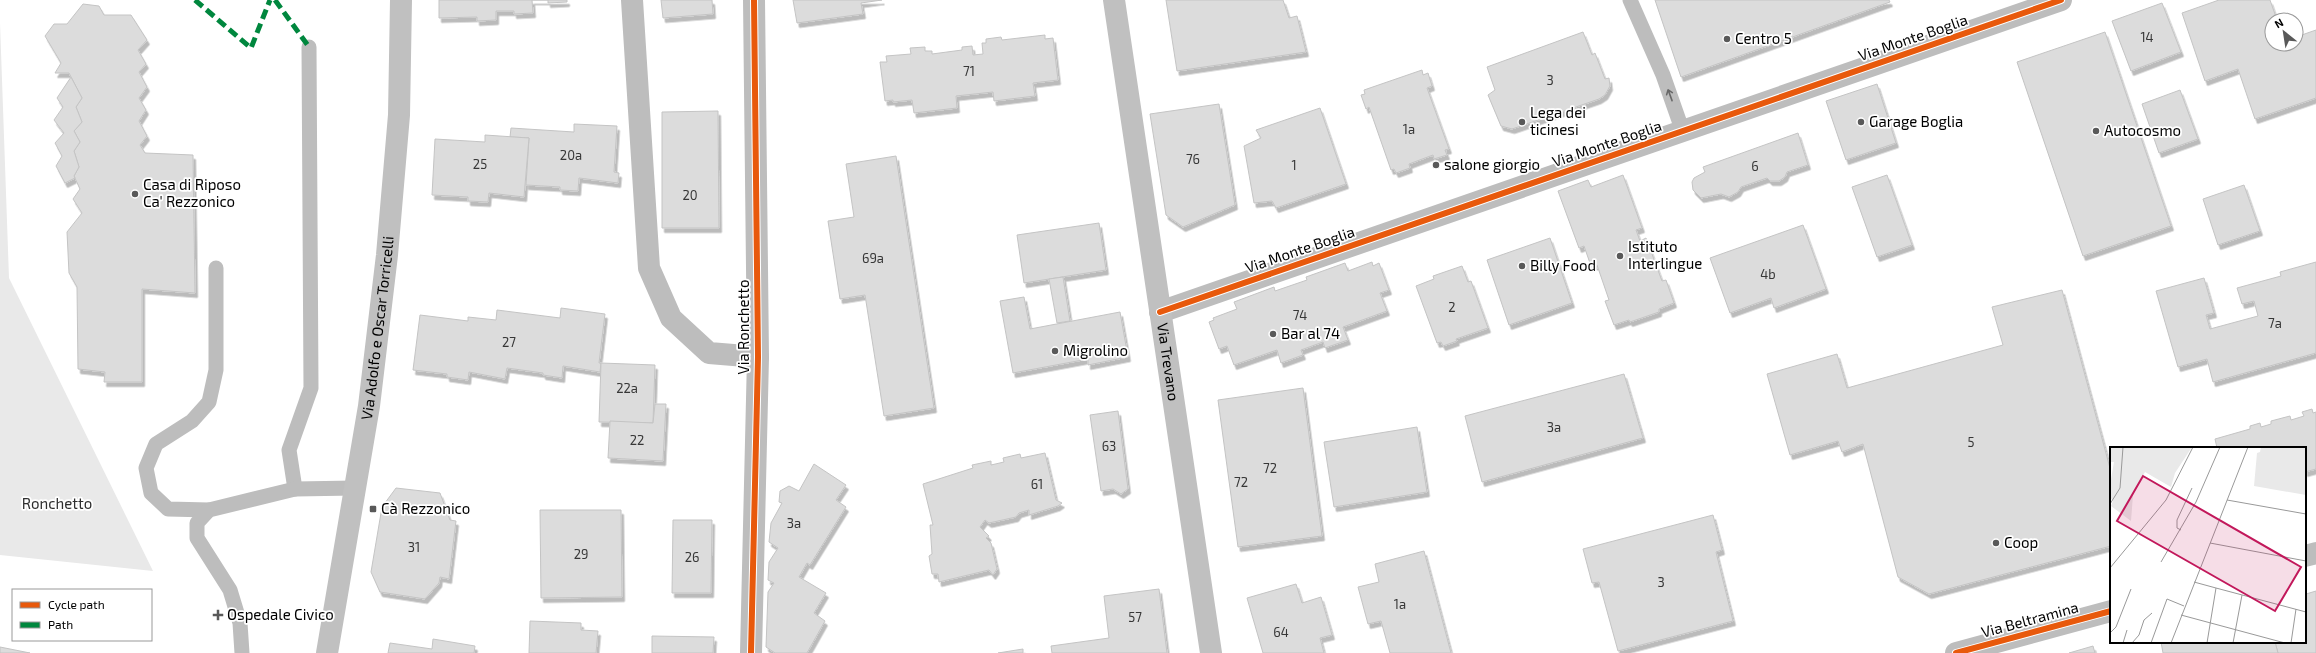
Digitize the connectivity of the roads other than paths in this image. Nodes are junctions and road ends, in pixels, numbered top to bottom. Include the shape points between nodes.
1 (401, 0) edge
2 (632, 0) edge
3 (754, 0) edge
4 (1114, 0) edge
5 (1630, 0) edge
6 (2061, 0) edge
7 (309, 47) dead end
8 (1684, 132) junction
9 (216, 268) dead end
10 (1160, 312) junction
11 (758, 357) junction
12 (356, 488) junction
13 (295, 489) junction
14 (209, 510) junction
15 (2316, 553) edge
16 (2306, 556) edge
17 (2110, 611) edge
18 (242, 653) edge
19 (327, 653) edge
20 (751, 653) edge
21 (1211, 653) edge
22 (1956, 653) edge

1 - 12 main road, Via Adolfo e Oscar Torricelli via 399,115 387,255 369,406
2 - 11 street, Via Ronchetto via 649,268 672,318 709,353
3 - 11 street, Via Ronchetto
4 - 10 main road, Via Trevano
8 -> 5 lane via 1663,75
6 - 8 street, Via Monte Boglia
7 - 13 lane via 311,388 289,450
8 - 10 street, Via Monte Boglia
9 - 14 lane via 216,370 209,402 192,421 156,444 146,468 151,493 168,509
10 - 21 main road, Via Trevano
11 - 20 street, Via Ronchetto
12 - 13 lane
12 - 19 main road, Via Adolfo e Oscar Torricelli
13 - 14 lane
14 - 18 lane via 197,523 197,538 230,590 240,623
15 - 16 street
17 - 22 street, Via Beltramina

